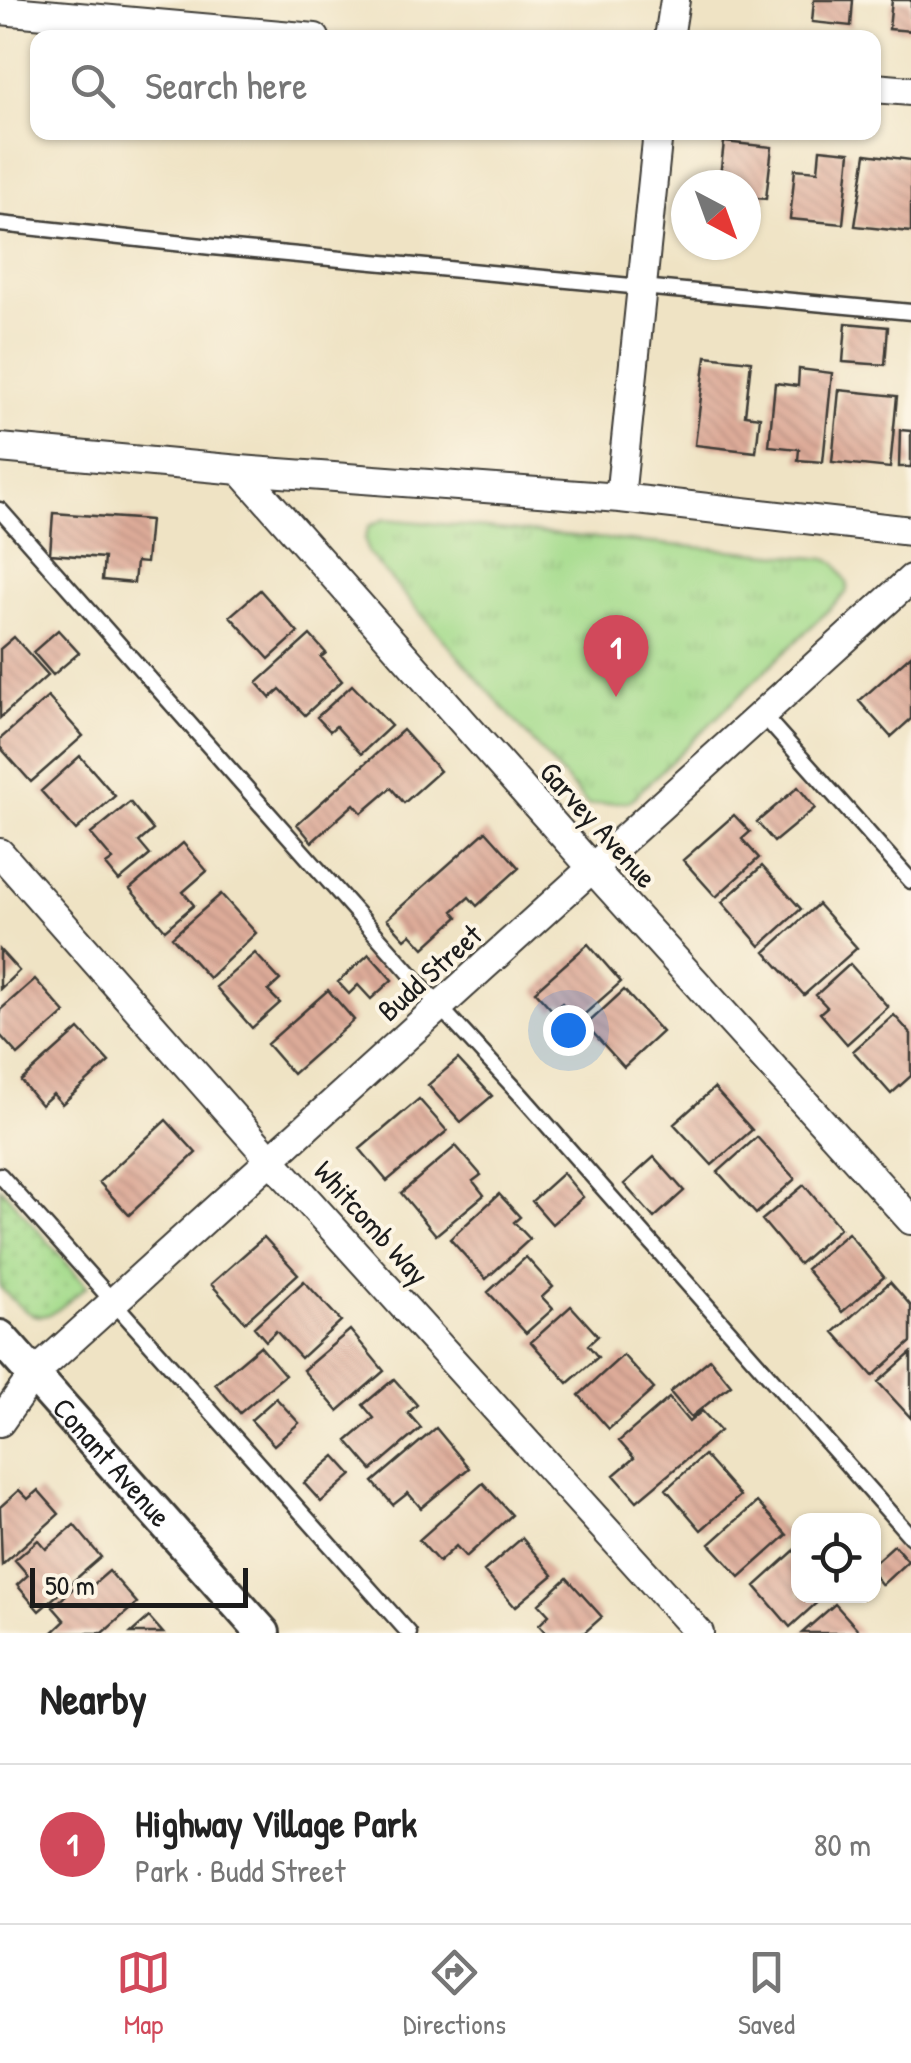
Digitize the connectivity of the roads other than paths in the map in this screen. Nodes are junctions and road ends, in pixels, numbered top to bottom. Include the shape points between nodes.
1 (675, 0) edge
2 (0, 10) edge
3 (225, 30) edge
4 (670, 30) edge
5 (881, 89) edge
6 (911, 91) edge
7 (657, 140) edge
8 (0, 224) edge
9 (642, 287) junction
10 (911, 312) edge
11 (0, 448) edge
12 (240, 470) junction
13 (620, 498) junction
14 (0, 510) edge
15 (911, 531) edge
16 (911, 578) edge
17 (762, 714) junction
18 (0, 852) edge
19 (593, 869) junction
20 (911, 880) edge
21 (440, 1007) junction
22 (271, 1160) junction
23 (0, 1175) edge
24 (911, 1220) edge
25 (113, 1302) junction
26 (0, 1337) edge
27 (34, 1374) junction
28 (0, 1422) edge
29 (911, 1537) edge
30 (263, 1633) edge
31 (409, 1633) edge
32 (698, 1633) edge

1 - 4 street
2 - 3 street
5 - 6 street
7 - 9 street
8 - 9 lane
9 - 10 lane
9 - 13 street
11 - 12 street
12 - 13 street
12 - 19 street, Garvey Avenue
13 - 15 street
14 - 21 lane
16 - 17 street, Budd Street
17 - 19 street, Budd Street
17 - 20 lane
18 - 22 street, Whitcomb Way
19 - 21 street, Budd Street
19 - 24 street, Garvey Avenue
21 - 22 street, Budd Street
21 - 29 lane
22 - 25 street, Budd Street
22 - 32 street, Whitcomb Way
23 - 25 lane
25 - 27 street, Budd Street
25 - 31 lane
26 - 27 street, Conant Avenue
27 - 28 street, Budd Street
27 - 30 street, Conant Avenue

